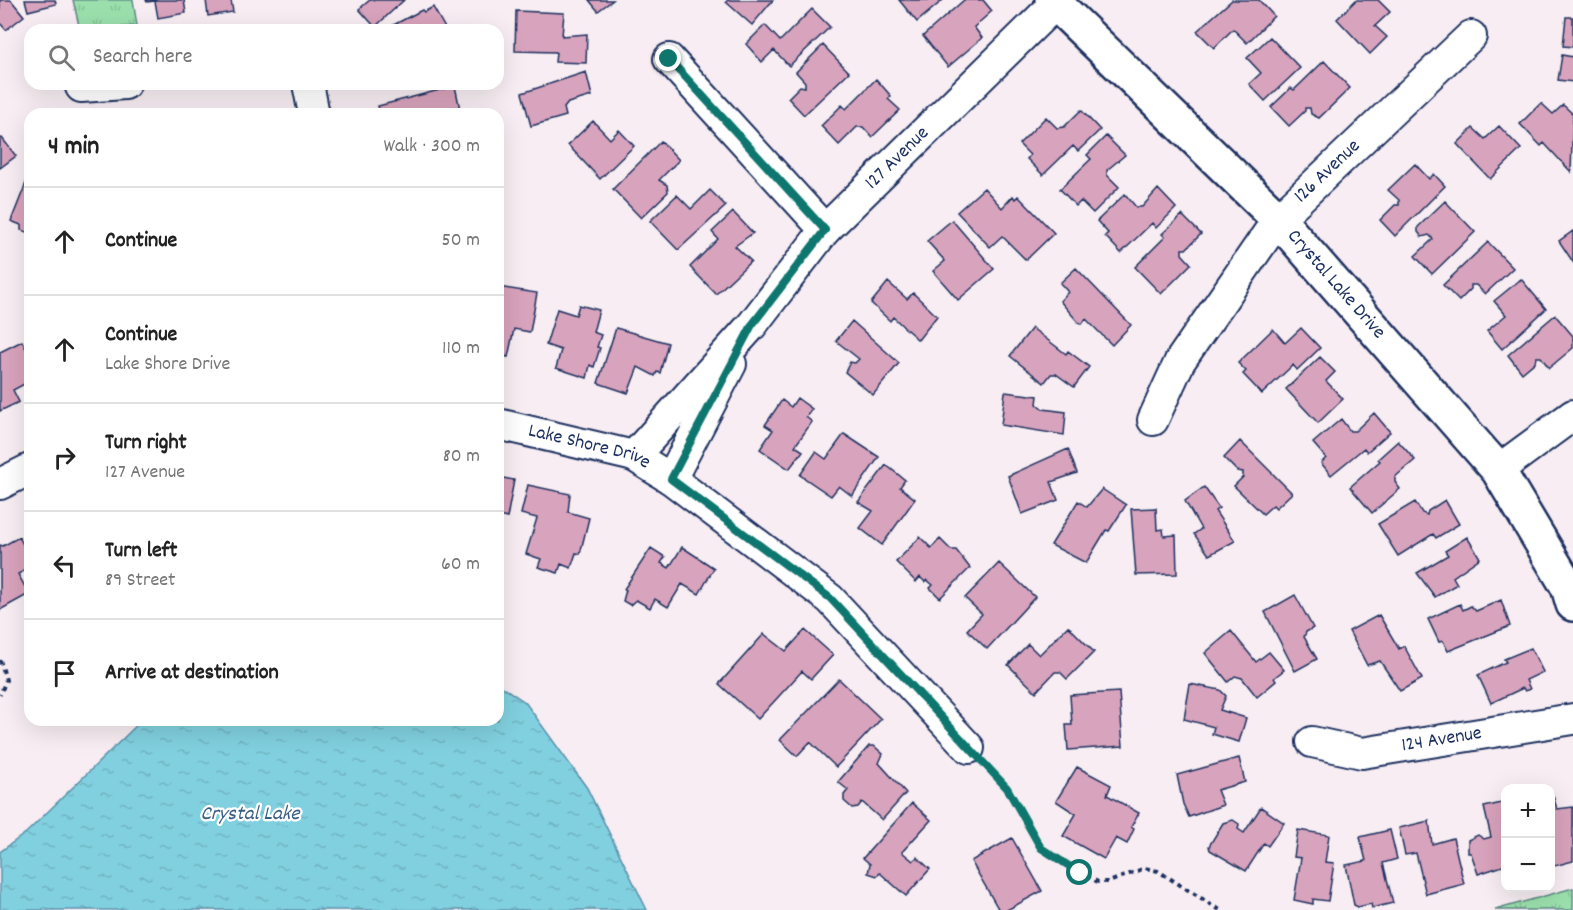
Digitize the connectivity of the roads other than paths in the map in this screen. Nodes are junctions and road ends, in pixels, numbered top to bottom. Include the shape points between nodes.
1 (1054, 2) edge
2 (1471, 36) dead end
3 (669, 59) dead end
4 (309, 90) edge
5 (313, 108) edge
6 (1278, 219) junction
7 (825, 230) junction
8 (752, 325) junction
9 (1573, 415) edge
10 (1153, 420) dead end
11 (504, 425) edge
12 (634, 456) junction
13 (1498, 470) junction
14 (24, 472) edge
15 (671, 479) junction
16 (0, 484) edge
17 (1573, 604) edge
18 (1573, 719) edge
19 (1312, 742) dead end
20 (969, 748) road end

1 - 6 street, Crystal Lake Drive
1 - 7 street, 127 Avenue
2 - 6 street, 126 Avenue
3 - 7 street
4 - 5 street
6 - 10 street, 126 Avenue via 1180,361
6 - 13 street, Crystal Lake Drive
7 - 8 street, 127 Avenue
8 - 12 street, 127 Avenue
8 - 15 street, 127 Avenue
9 - 13 street
11 - 12 street, Lake Shore Drive
12 - 15 street, Lake Shore Drive
13 - 17 street, Crystal Lake Drive via 1568,587
14 - 16 street
15 - 20 street, Lake Shore Drive via 830,598
18 - 19 street, 124 Avenue via 1362,753

